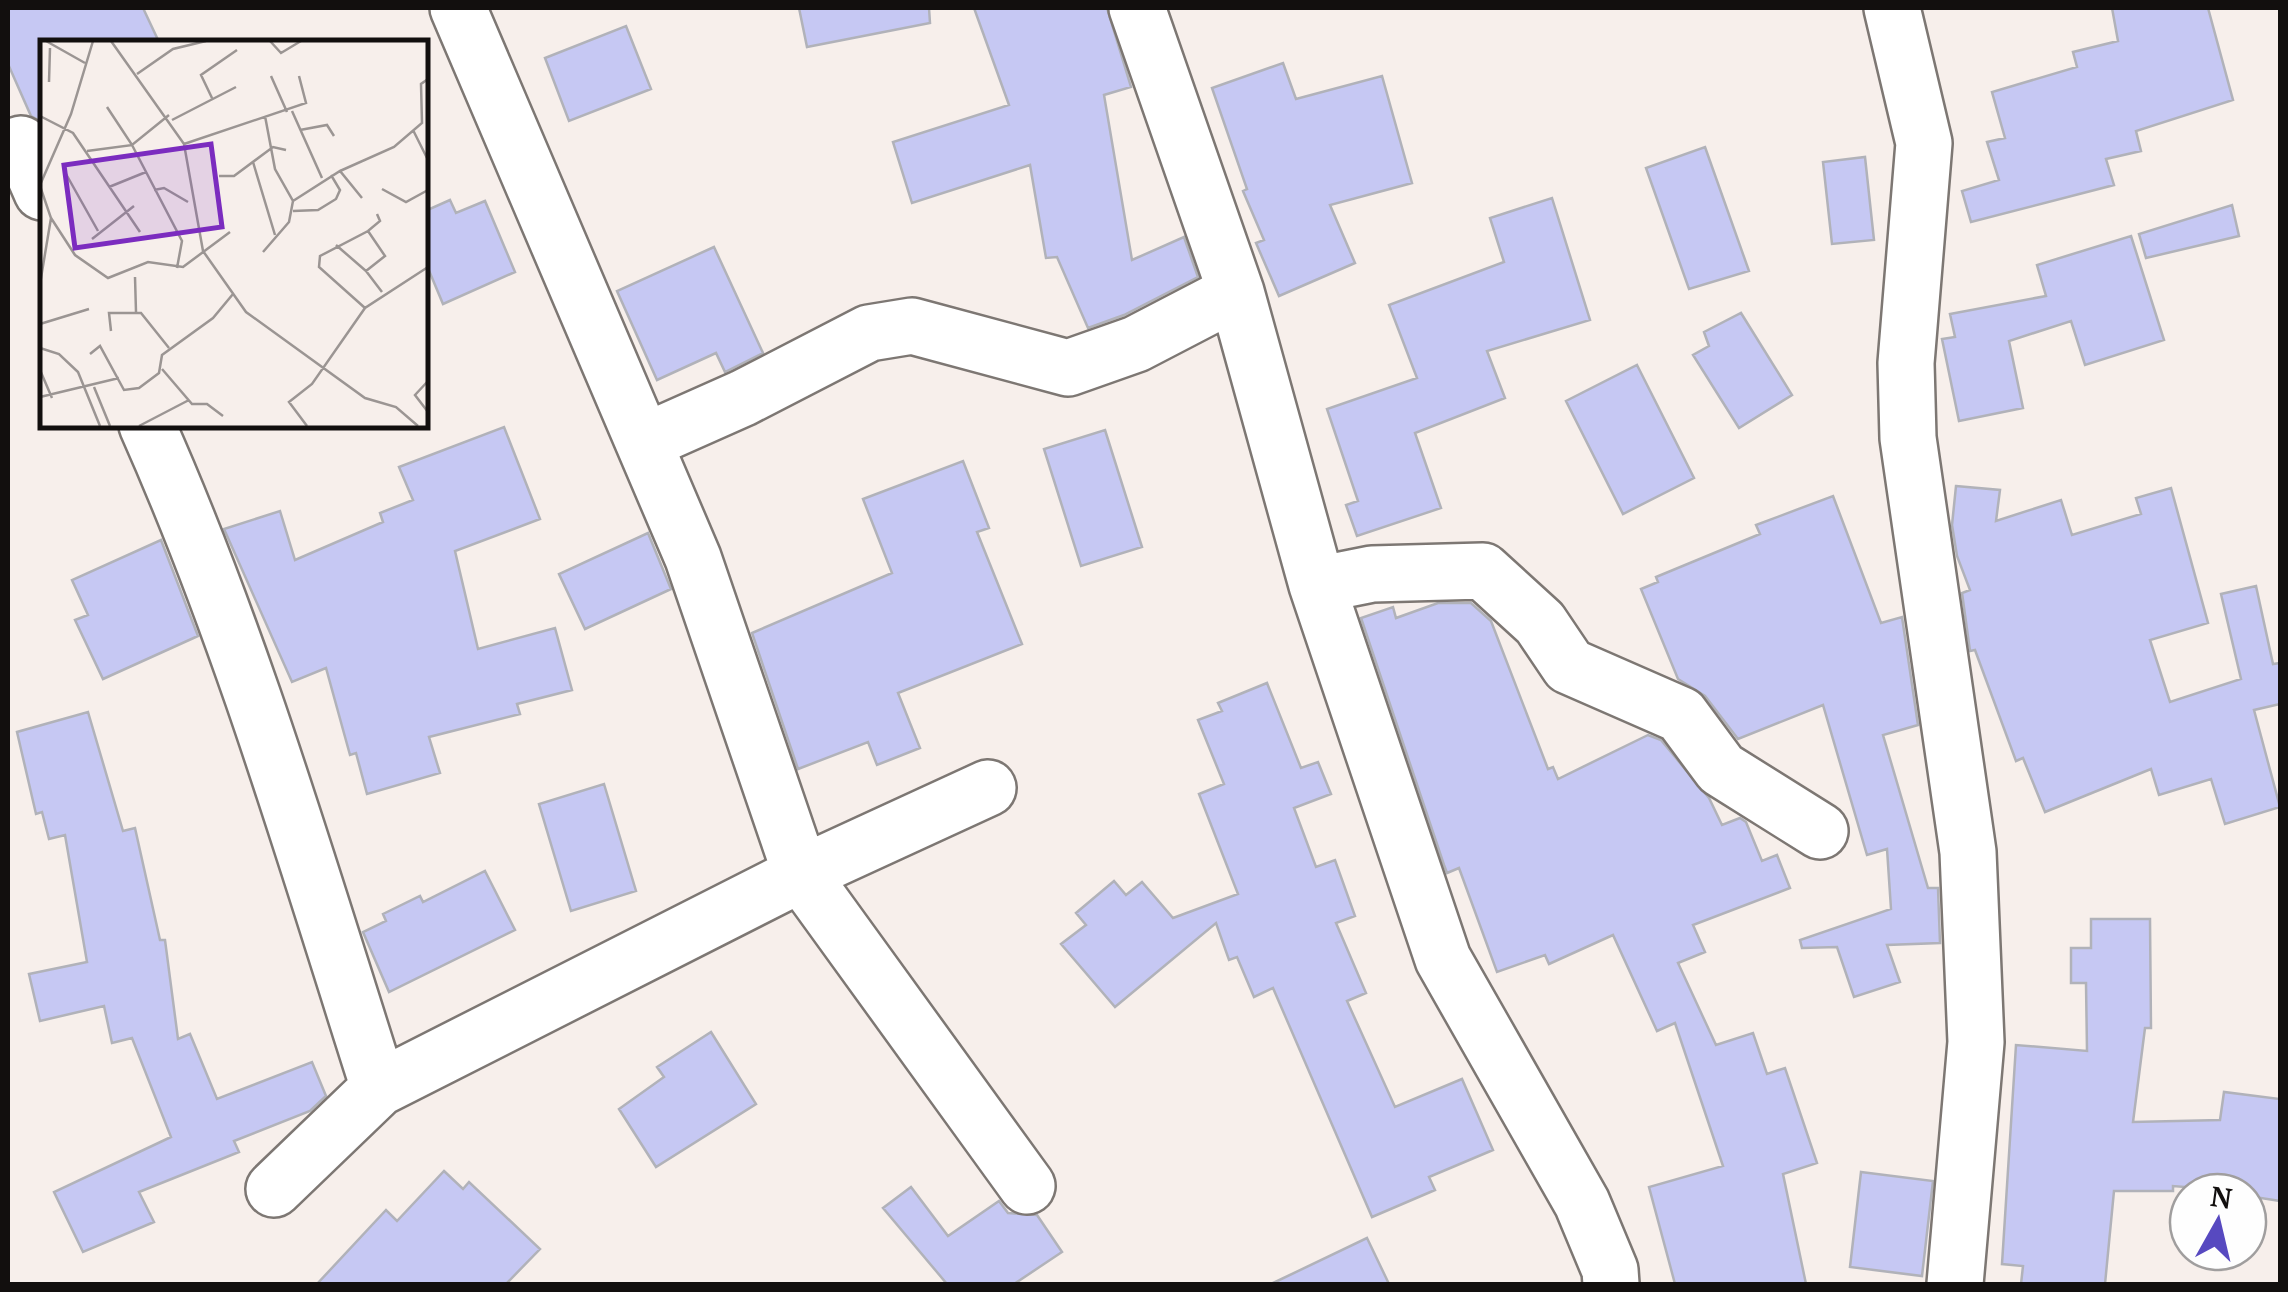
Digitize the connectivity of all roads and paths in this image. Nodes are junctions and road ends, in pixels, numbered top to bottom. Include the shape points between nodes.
1 (458, 8) edge
2 (1138, 8) edge
3 (1892, 8) edge
4 (1236, 292) junction
5 (148, 428) edge
6 (644, 442) junction
7 (1316, 585) junction
8 (988, 788) dead end
9 (1820, 831) dead end
10 (801, 874) junction
11 (379, 1088) junction
12 (1027, 1186) dead end
13 (274, 1189) dead end
14 (1611, 1284) edge
15 (1955, 1284) edge

1 - 6 street
2 - 4 street
3 - 15 street via 1924,143 1906,363 1908,438 1968,852 1976,1042
4 - 6 street via 1136,344 1068,368 912,326 870,333
4 - 7 street
5 - 11 street via 188,518
6 - 10 street via 692,558
7 - 9 street via 1372,574 1483,571 1540,623 1569,666 1681,714 1721,769
7 - 14 street via 1443,959 1582,1204
8 - 10 street
10 - 11 street
10 - 12 street
11 - 13 street

